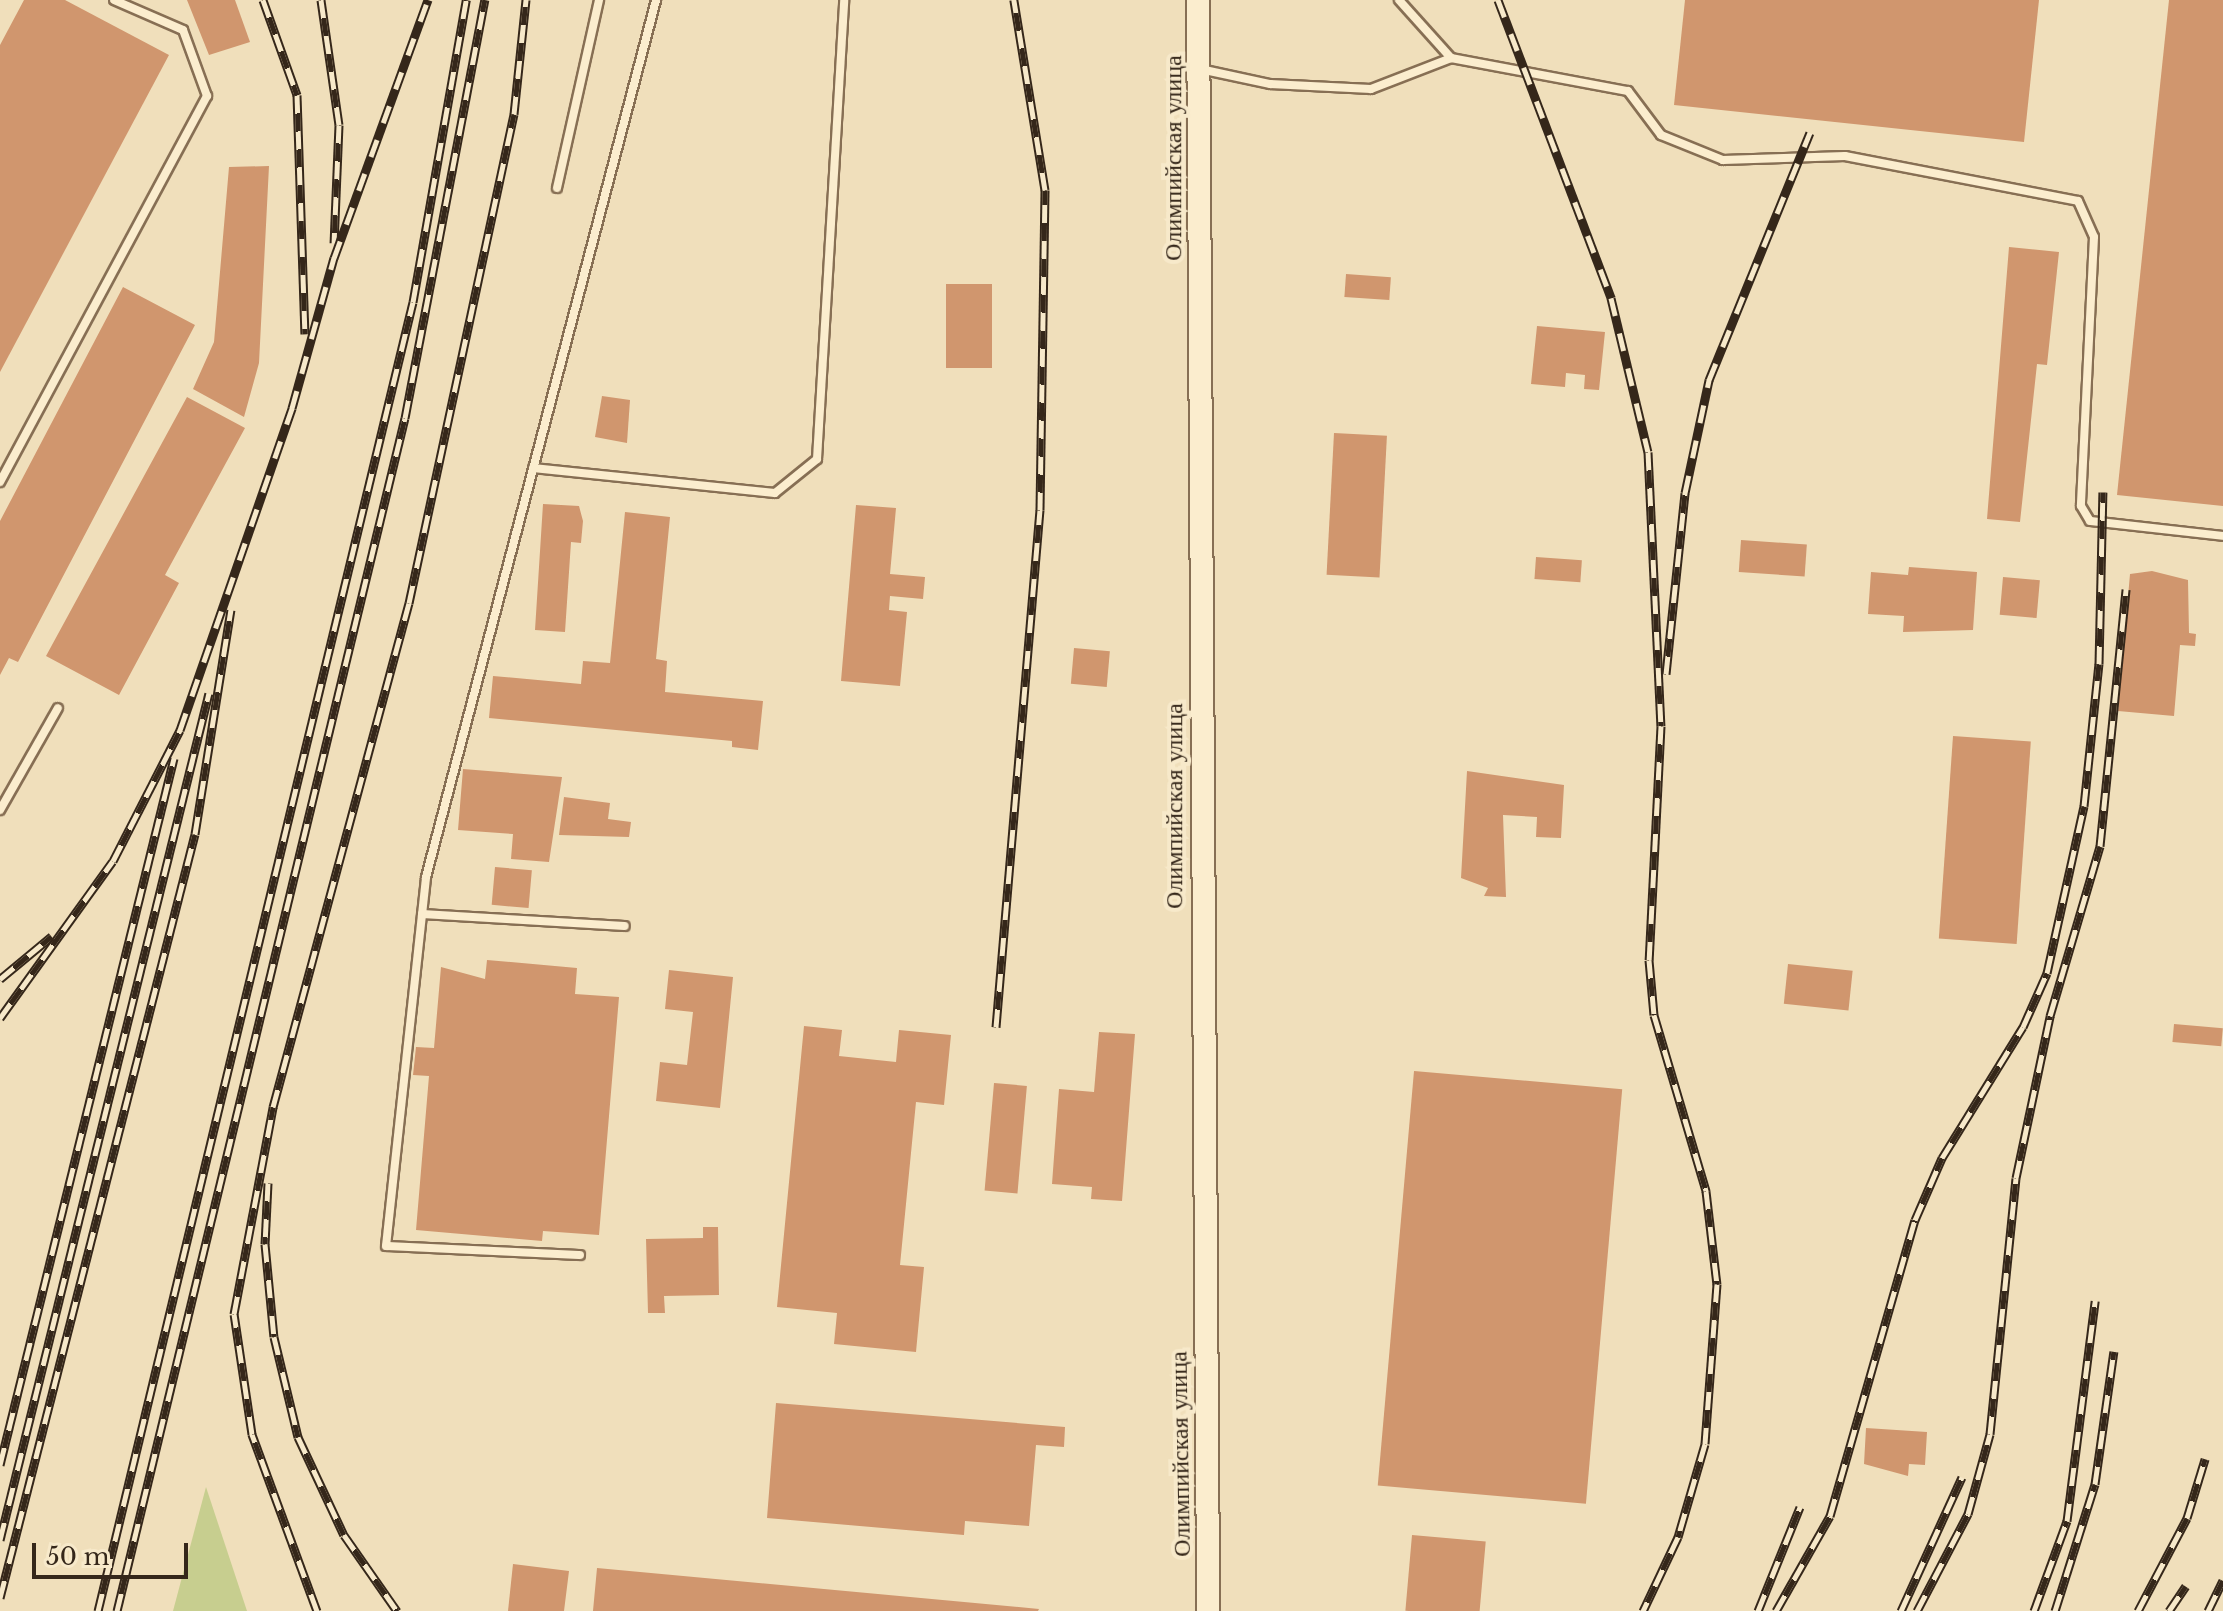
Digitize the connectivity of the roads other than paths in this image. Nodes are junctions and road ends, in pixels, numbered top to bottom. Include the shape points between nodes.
1 (114, 0) edge
2 (599, 0) edge
3 (656, 0) edge
4 (844, 0) edge
5 (1198, 0) edge
6 (1399, 0) edge
7 (1451, 58) junction
8 (1199, 69) junction
9 (557, 188) dead end
10 (533, 468) junction
11 (0, 482) edge
12 (2223, 536) edge
13 (58, 708) dead end
14 (0, 810) edge
15 (422, 914) junction
16 (625, 926) dead end
17 (580, 1255) dead end
18 (1208, 1611) edge

1 - 11 lane via 183,30 207,96
2 - 9 lane
3 - 10 lane
4 - 10 lane via 817,459 775,493
5 - 8 street, Олимпийская улица
6 - 7 lane
7 - 8 lane via 1371,89 1270,84
7 - 12 lane via 1628,91 1661,135 1723,160 1845,156 2078,201 2094,237 2081,506 2102,523
8 - 18 street, Олимпийская улица
10 - 15 lane
13 - 14 lane
15 - 16 lane
15 - 17 lane via 386,1246

